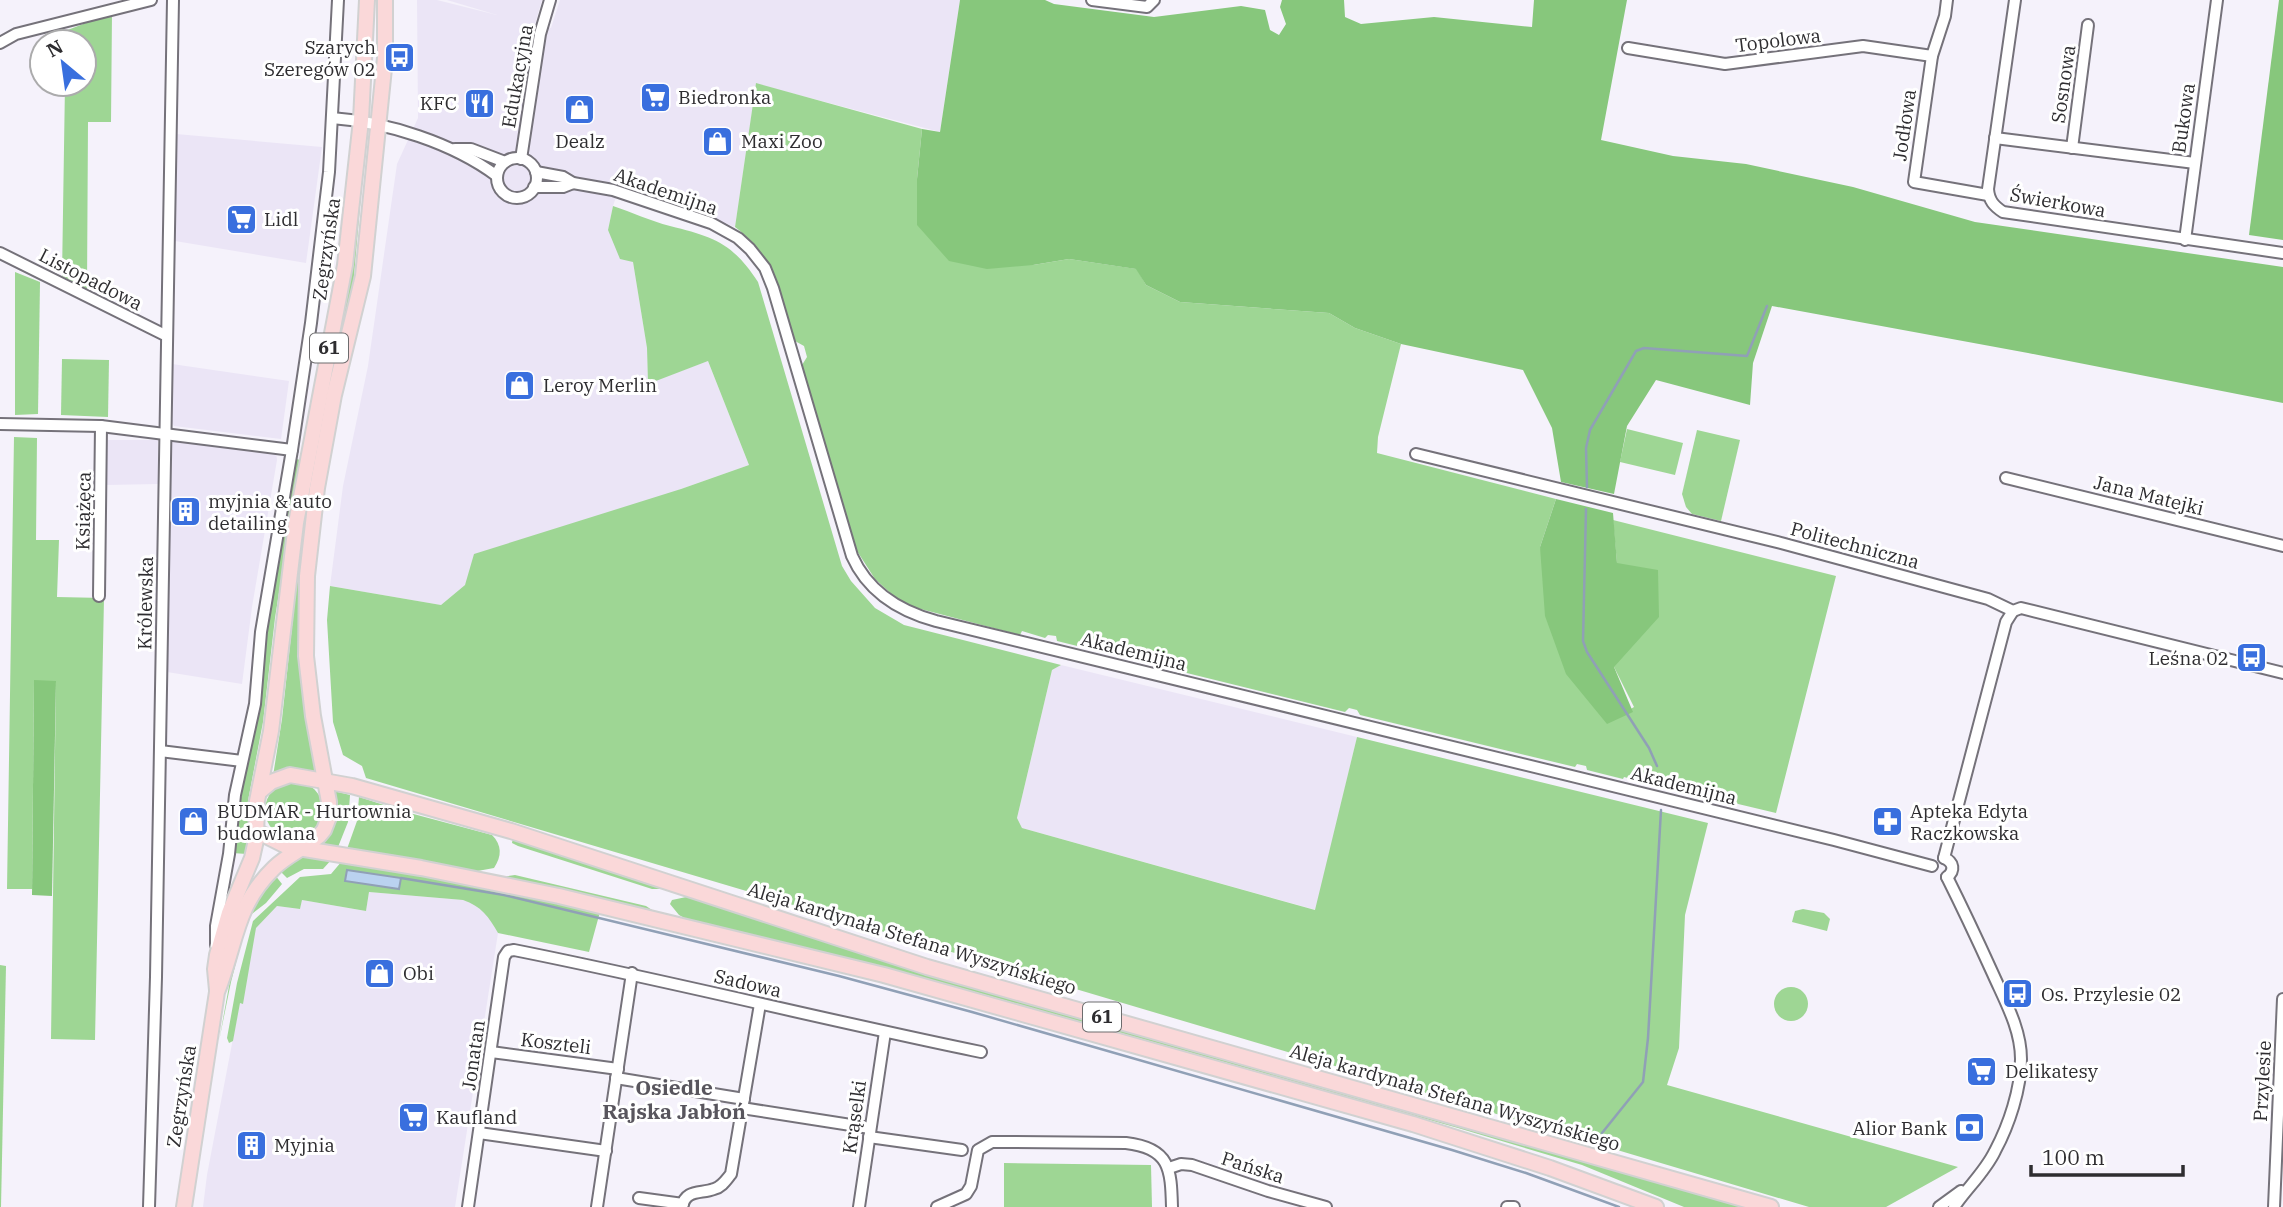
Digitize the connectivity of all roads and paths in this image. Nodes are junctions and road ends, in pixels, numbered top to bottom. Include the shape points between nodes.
1 (151, 0) edge
2 (173, 0) edge
3 (338, 0) edge
4 (367, 0) edge
5 (385, 0) edge
6 (550, 0) edge
7 (1092, 0) edge
8 (1154, 0) edge
9 (1947, 0) edge
10 (2015, 0) edge
11 (2217, 0) edge
12 (2088, 25) dead end
13 (0, 43) edge
14 (1628, 48) dead end
15 (1932, 56) junction
16 (332, 118) junction
17 (361, 120) junction
18 (379, 125) junction
19 (1995, 138) junction
20 (2072, 148) junction
21 (452, 149) junction
22 (521, 159) junction
23 (505, 162) junction
24 (2195, 163) junction
25 (536, 172) junction
26 (497, 176) junction
27 (573, 183) junction
28 (534, 187) junction
29 (1988, 195) junction
30 (2185, 240) junction
31 (0, 253) edge
32 (2283, 254) edge
33 (167, 336) junction
34 (0, 424) edge
35 (101, 426) junction
36 (166, 433) junction
37 (292, 450) junction
38 (1416, 453) dead end
39 (2006, 478) dead end
40 (2283, 546) edge
41 (99, 596) dead end
42 (2013, 611) junction
43 (2283, 673) edge
44 (160, 751) junction
45 (242, 761) junction
46 (325, 780) junction
47 (259, 792) junction
48 (258, 832) junction
49 (302, 848) junction
50 (1944, 858) junction
51 (1932, 866) junction
52 (1947, 877) junction
53 (508, 951) joint
54 (217, 955) junction
55 (632, 973) junction
56 (217, 992) junction
57 (2283, 999) edge
58 (760, 1004) junction
59 (885, 1032) junction
60 (491, 1052) junction
61 (981, 1052) dead end
62 (617, 1073) junction
63 (743, 1103) junction
64 (869, 1132) junction
65 (479, 1133) junction
66 (962, 1150) dead end
67 (606, 1151) junction
68 (1169, 1168) junction
69 (2279, 1186) edge
70 (1966, 1188) junction
71 (639, 1198) dead end
72 (683, 1206) edge
73 (149, 1207) edge
74 (184, 1207) edge
75 (468, 1207) edge
76 (597, 1207) edge
77 (859, 1207) edge
78 (937, 1207) edge
79 (1172, 1207) edge
80 (1326, 1207) edge
81 (1507, 1207) edge
82 (1514, 1207) edge
83 (1656, 1207) edge
84 (1771, 1207) edge
85 (1939, 1207) edge
86 (1954, 1207) edge
87 (2274, 1207) edge

1 - 13 street via 16,34
2 - 33 street, Królewska
3 - 16 street
4 - 17 main road, Zegrzyńska / 61
5 - 18 main road, Zegrzyńska / 61
6 - 22 street, Edukacyjna via 540,34
7 - 8 street via 1147,7
9 - 15 street, Jodłowa
10 - 19 street, Świerkowa
11 - 24 street, Bukowa
12 - 20 street, Sosnowa
14 - 15 street, Topolowa via 1725,64 1863,46
15 - 29 street, Jodłowa via 1913,182
16 - 17 street
16 - 37 street via 325,211
17 - 18 street
17 - 47 main road, Zegrzyńska / 61 via 345,265 296,523 271,731
18 - 21 street
18 - 46 main road, Zegrzyńska / 61 via 363,276 334,395 307,576 306,656
19 - 20 street, Sosnowa
19 - 29 street, Świerkowa
20 - 24 street, Sosnowa
21 - 23 street via 471,149
21 - 26 street
22 - 23 street
22 - 25 street
23 - 26 street
24 - 30 street, Bukowa
25 - 27 street, Akademijna
25 - 28 street
26 - 28 street via 499,187 510,197 524,197
27 - 28 street, Akademijna
27 - 51 street, Akademijna via 613,190 693,215 738,238 759,259 773,288 852,556 875,590 902,610
29 - 30 street, Świerkowa via 2004,212
30 - 32 street, Świerkowa
31 - 33 street, Listopadowa
33 - 36 street, Królewska
34 - 35 street
35 - 36 street
35 - 41 street, Książęca
36 - 37 street
36 - 44 street, Królewska
37 - 45 street via 261,632 255,704
38 - 42 street, Politechniczna via 1801,548 1988,598
39 - 40 street, Jana Matejki
42 - 43 street, Politechniczna via 2021,608
42 - 50 street via 2006,622
44 - 45 street
44 - 73 street, Królewska
45 - 54 street via 216,926
46 - 47 main road via 290,775
46 - 49 main road via 327,825
46 - 84 main road, Aleja kardynała Stefana Wyszyńskiego / 61 via 511,831 927,967
47 - 48 main road
48 - 49 main road, 61
48 - 54 main road, Zegrzyńska
49 - 56 main road, Zegrzyńska via 279,863 250,896
49 - 83 main road, Aleja kardynała Stefana Wyszyńskiego / 61 via 559,896 884,975 1413,1124 1550,1167
50 - 51 street via 1936,859
50 - 52 street via 1952,867
51 - 52 street via 1935,876
52 - 70 street via 2009,1010 2021,1059 2001,1139 1988,1165
53 - 55 street, Sadowa
53 - 60 street, Jonatan
54 - 56 main road, Zegrzyńska
55 - 58 street, Sadowa
55 - 62 street
56 - 74 main road, Zegrzyńska
57 - 69 street, Przylesie
58 - 59 street, Sadowa
58 - 63 street
59 - 61 street, Sadowa
59 - 64 street, Krąselki
60 - 62 street, Koszteli
60 - 65 street, Jonatan
62 - 63 street, Koszteli
62 - 67 street
63 - 64 street, Koszteli
63 - 72 street via 731,1174 714,1189 690,1195
64 - 66 street, Koszteli
64 - 77 street, Krąselki
65 - 67 street
65 - 75 street, Jonatan
67 - 76 street
68 - 78 street via 1154,1151 1136,1144 992,1142 978,1150 965,1194
68 - 79 street
68 - 80 street, Pańska via 1192,1165
69 - 87 street, Przylesie
70 - 85 street
70 - 86 street
71 - 72 street
81 - 82 street

